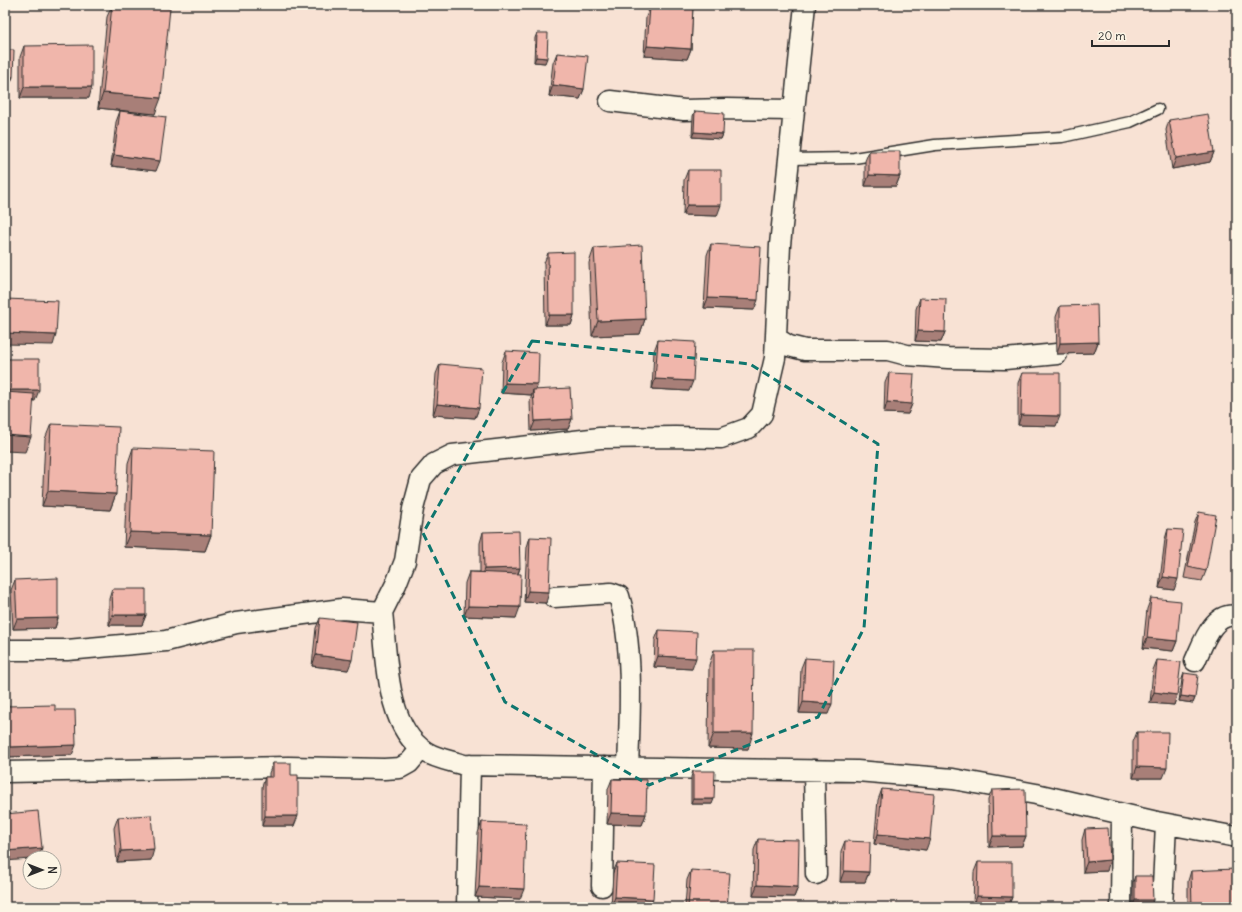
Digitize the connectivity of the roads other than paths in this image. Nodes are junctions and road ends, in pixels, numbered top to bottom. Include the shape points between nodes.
1 (804, 5) edge
2 (610, 101) dead end
3 (1158, 109) dead end
4 (794, 110) junction
5 (789, 159) junction
6 (776, 338) junction
7 (1056, 354) dead end
8 (554, 597) dead end
9 (382, 612) junction
10 (1237, 616) edge
11 (5, 650) edge
12 (1195, 661) dead end
13 (421, 749) junction
14 (470, 765) junction
15 (604, 766) junction
16 (628, 767) junction
17 (814, 770) junction
18 (5, 772) edge
19 (1122, 814) junction
20 (1166, 824) junction
21 (1237, 837) edge
22 (816, 874) dead end
23 (602, 886) dead end
24 (466, 907) edge
25 (1122, 907) edge
26 (1162, 907) edge

1 - 4 street
2 - 4 street via 684,110
3 - 5 lane via 1130,122 1062,137 935,145 854,158
4 - 5 street
5 - 6 street via 780,246
6 - 7 street via 789,346 805,350 888,350 907,356 1005,359
6 - 9 street via 775,358 762,414 749,428 728,436 600,438 452,455 434,464 421,478 405,561
8 - 16 street via 611,593 619,596 624,614 630,692
9 - 11 street via 342,610 236,623 166,641 67,650
9 - 13 street via 391,693 400,724
10 - 12 street via 1220,620 1210,628
13 - 14 street
13 - 18 street via 409,763 400,768 384,769 288,767
14 - 15 street
14 - 24 street
15 - 16 street
15 - 23 street
16 - 17 street
17 - 19 street via 953,779 1036,794
17 - 22 street
19 - 20 street
19 - 25 street
20 - 21 street
20 - 26 street

